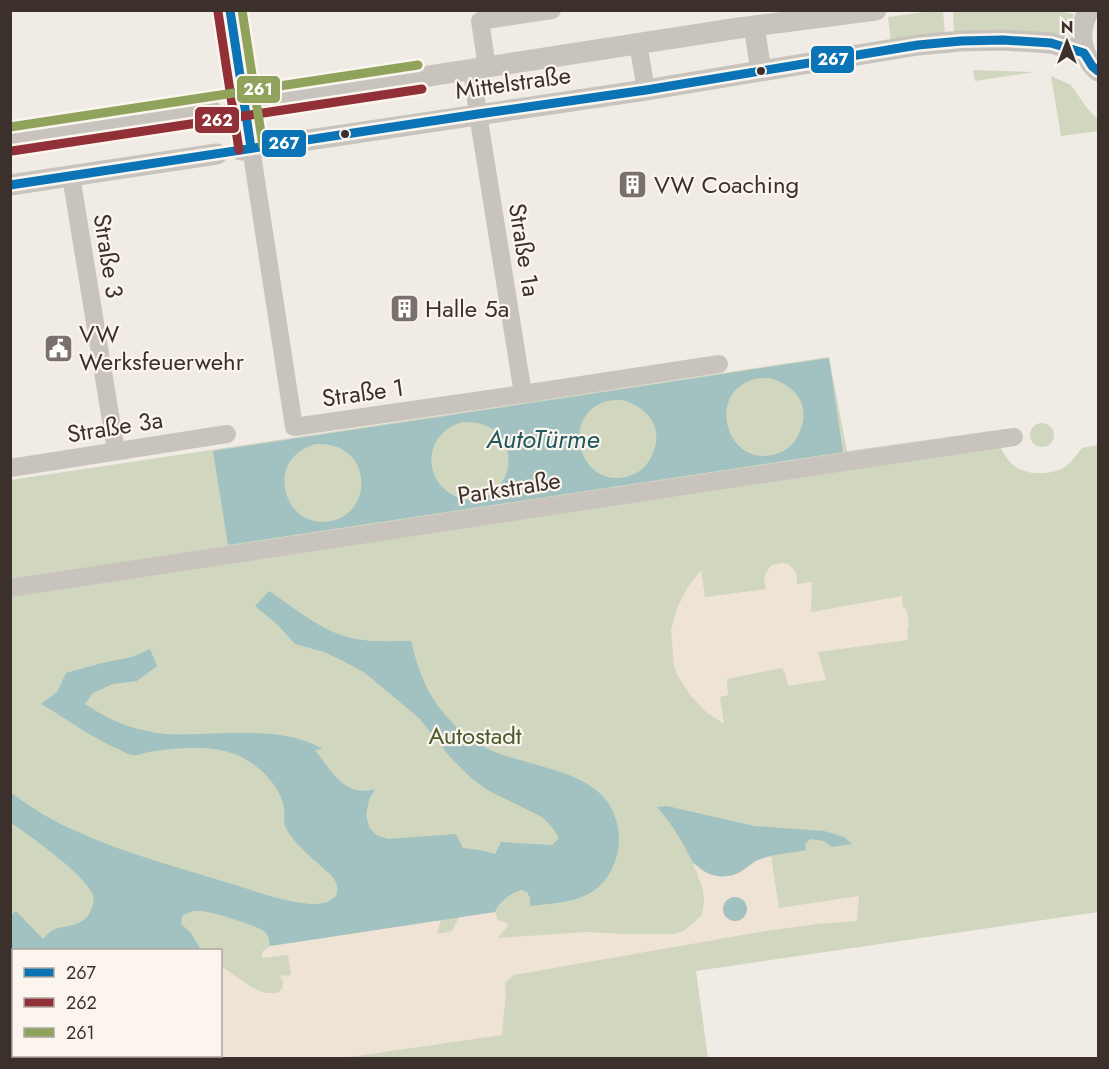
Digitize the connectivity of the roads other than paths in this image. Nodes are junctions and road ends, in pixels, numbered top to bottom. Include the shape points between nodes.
1 (552, 10) edge
2 (876, 10) edge
3 (1089, 10) edge
4 (754, 26) junction
5 (638, 43) junction
6 (235, 44) tunnel mouth
7 (1084, 53) junction
8 (479, 68) junction
9 (761, 71) junction
10 (1098, 71) edge
11 (646, 90) junction
12 (240, 105) junction
13 (210, 109) dead end
14 (478, 114) junction
15 (10, 139) edge
16 (246, 149) junction
17 (216, 154) dead end
18 (71, 176) junction
19 (10, 185) edge
20 (719, 364) dead end
21 (523, 394) junction
22 (227, 434) dead end
23 (1014, 437) dead end
24 (116, 451) junction
25 (10, 468) edge
26 (10, 588) edge

1 - 8 street, Straße 1a via 480,21
2 - 4 street, Mittelstraße
3 - 7 street via 1081,36
4 - 5 street, Mittelstraße
4 - 9 street
5 - 8 street, Mittelstraße
5 - 11 street
6 - 12 street
7 - 9 street, Mittelstraße via 1051,43 961,41
7 - 10 street
8 - 12 street, Mittelstraße
8 - 14 street, Straße 1a
9 - 11 street, Mittelstraße
11 - 14 street, Mittelstraße
12 - 16 street
13 - 15 street
14 - 16 street, Mittelstraße
14 - 21 street, Straße 1a
16 - 21 street, Straße 1 via 294,427
17 - 18 street
18 - 19 street
18 - 24 street, Straße 3
20 - 21 street, Straße 1
22 - 24 street, Straße 3a
23 - 26 street, Parkstraße
24 - 25 street, Straße 3a

